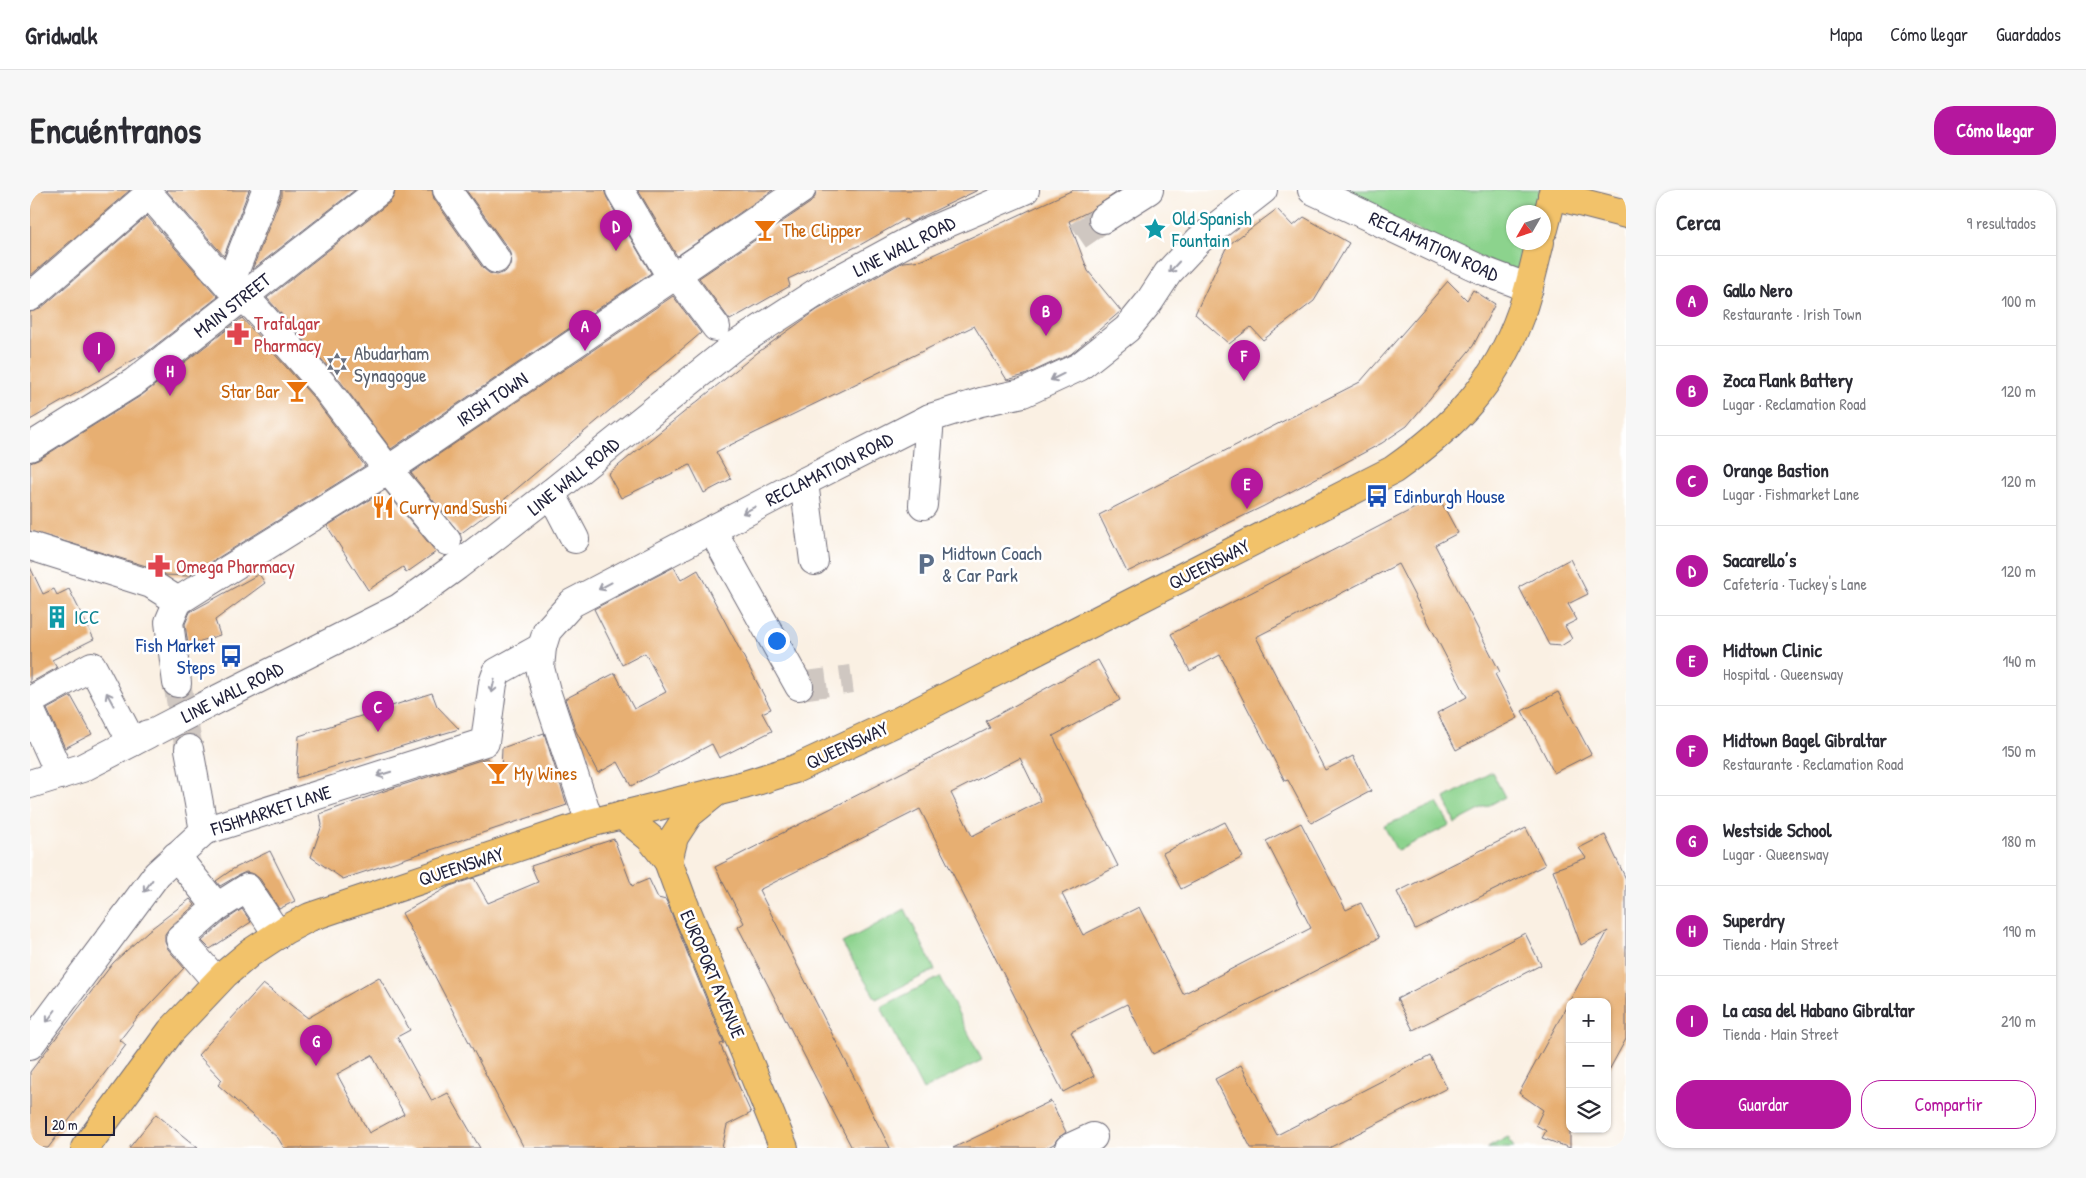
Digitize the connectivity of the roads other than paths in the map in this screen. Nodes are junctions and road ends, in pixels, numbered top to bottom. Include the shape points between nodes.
1 (266, 190) edge
2 (380, 190) edge
3 (447, 190) edge
4 (620, 190) edge
5 (801, 190) edge
6 (1149, 190) edge
7 (1263, 190) edge
8 (1312, 190) edge
9 (1553, 192) edge
10 (1009, 193) edge
11 (1550, 205) edge
12 (1626, 214) edge
13 (1103, 219) tunnel mouth
14 (1538, 250) edge
15 (496, 259) dead end
16 (671, 277) junction
17 (1528, 288) junction
18 (235, 292) junction
19 (30, 297) edge
20 (716, 327) dead end
21 (930, 418) junction
22 (30, 447) edge
23 (388, 470) junction
24 (804, 482) junction
25 (551, 493) junction
26 (923, 505) dead end
27 (719, 526) junction
28 (575, 539) dead end
29 (447, 541) dead end
30 (30, 546) edge
31 (814, 561) dead end
32 (178, 600) junction
33 (542, 647) junction
34 (804, 682) dead end
35 (177, 683) tunnel mouth
36 (30, 701) edge
37 (30, 709) edge
38 (144, 736) junction
39 (189, 749) tunnel mouth
40 (60, 775) junction
41 (30, 784) edge
42 (717, 791) junction
43 (622, 815) junction
44 (590, 823) junction
45 (204, 831) junction
46 (176, 856) junction
47 (668, 861) junction
48 (217, 907) junction
49 (278, 935) junction
50 (217, 982) junction
51 (30, 1045) edge
52 (85, 1148) edge
53 (784, 1148) edge

1 - 18 street
2 - 18 street, MAIN STREET
3 - 15 street
4 - 16 street
5 - 16 street, IRISH TOWN
6 - 13 street
7 -> 21 street, RECLAMATION ROAD via 1199,240 1168,273 1127,329 1079,366 1023,393
8 - 17 street, RECLAMATION ROAD
9 - 11 main road
9 - 12 main road
10 - 25 street, LINE WALL ROAD via 828,284 734,346
14 - 17 main road, QUEENSWAY
16 - 20 street via 684,283
16 - 23 street, IRISH TOWN
17 - 42 main road, QUEENSWAY via 1511,338 1487,384 1430,444 1393,470 874,733 795,768
18 - 19 street via 149,194
18 - 22 street, MAIN STREET via 134,382
18 - 23 street via 255,308 325,387
21 - 24 street, RECLAMATION ROAD
21 - 26 street
23 - 29 street
23 - 32 street, IRISH TOWN
24 -> 27 street, RECLAMATION ROAD
24 - 31 street
25 - 28 street
25 - 38 street, LINE WALL ROAD, bridge via 399,608
27 -> 33 street, RECLAMATION ROAD via 572,603 548,631
27 - 34 street
30 - 32 street via 151,584
32 - 35 street via 169,622
33 - 44 street, RECLAMATION ROAD via 540,668 546,691
33 -> 45 street, FISHMARKET LANE via 497,672 485,742
38 -> 36 street via 92,666
37 - 40 street
38 - 40 street, LINE WALL ROAD via 82,768
39 - 45 street
40 - 41 street, LINE WALL ROAD
42 - 43 main road, QUEENSWAY
42 - 47 main road via 689,814 674,837
43 - 44 main road, QUEENSWAY
43 - 47 main road, EUROPORT AVENUE via 650,838
44 - 49 main road, QUEENSWAY via 320,912
45 - 46 street, FISHMARKET LANE
46 - 48 street
46 -> 51 street, FISHMARKET LANE via 157,874
47 - 53 main road, EUROPORT AVENUE
48 - 49 street via 247,888
48 - 50 street via 180,939
49 - 50 main road, QUEENSWAY via 250,953
50 - 52 main road, QUEENSWAY via 171,1031

